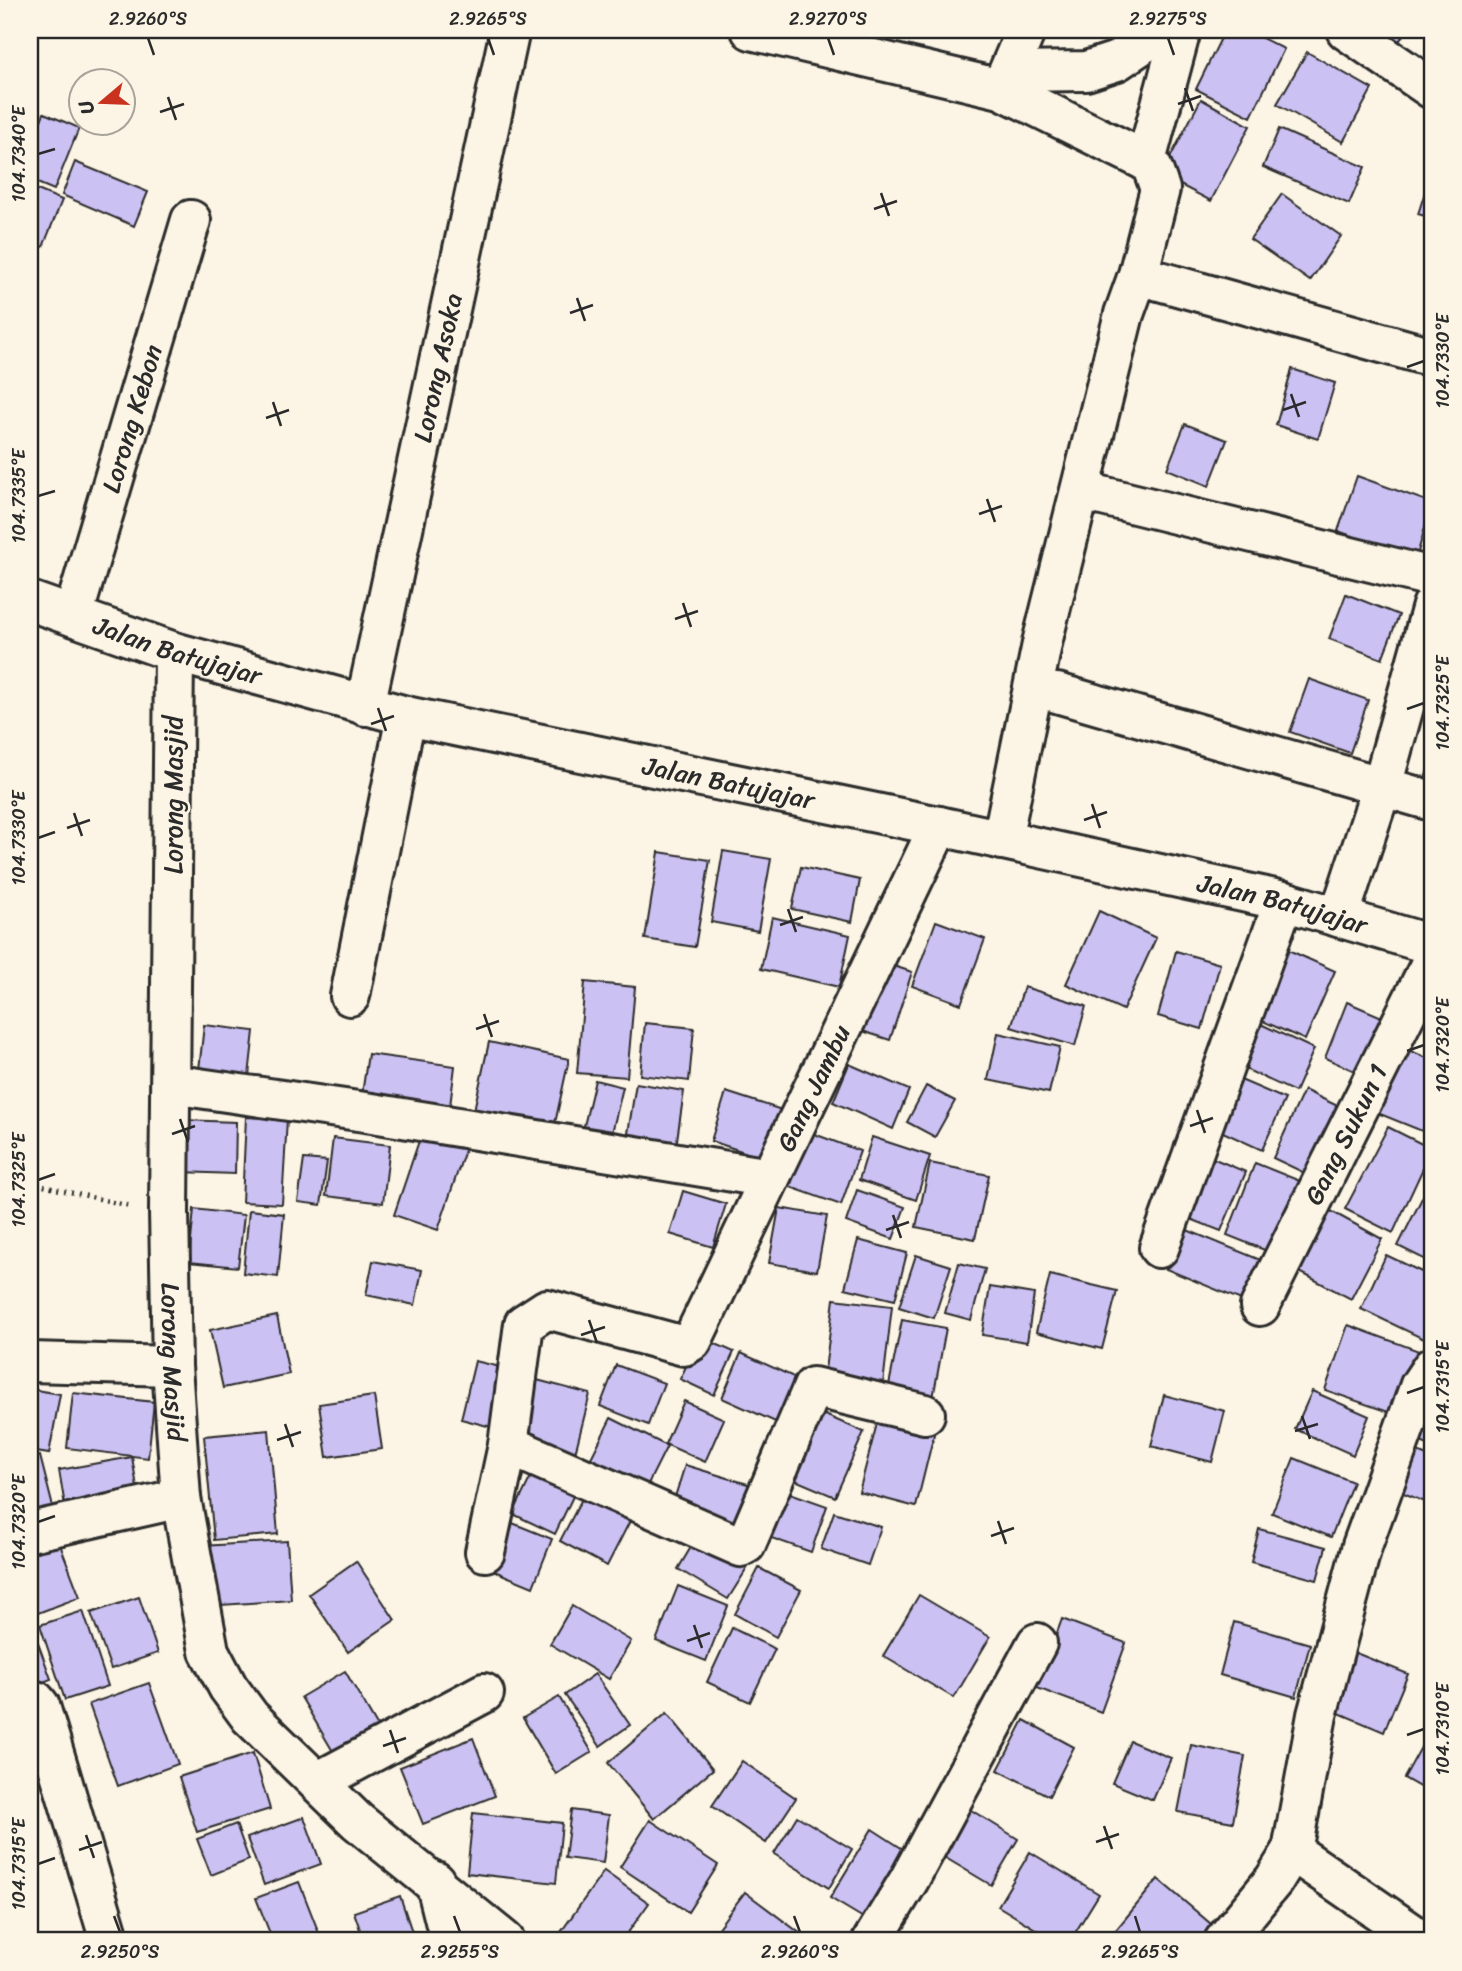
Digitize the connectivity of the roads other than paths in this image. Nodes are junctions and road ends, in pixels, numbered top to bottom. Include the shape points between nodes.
1 (510, 30) edge
2 (751, 30) edge
3 (1026, 30) edge
4 (1163, 30) edge
5 (1181, 30) edge
6 (1346, 30) edge
7 (1006, 80) junction
8 (1432, 89) edge
9 (1146, 161) junction
10 (191, 220) dead end
11 (1138, 275) junction
12 (1432, 357) edge
13 (1082, 491) junction
14 (1432, 577) edge
15 (30, 601) edge
16 (1432, 606) edge
17 (73, 616) junction
18 (174, 652) junction
19 (1057, 693) dead end
20 (365, 706) junction
21 (406, 716) junction
22 (1382, 786) junction
23 (1432, 801) edge
24 (939, 825) junction
25 (1002, 840) junction
26 (1284, 901) junction
27 (1339, 917) junction
28 (1432, 944) edge
29 (1432, 961) edge
30 (350, 996) dead end
31 (171, 1084) junction
32 (769, 1178) junction
33 (1159, 1248) dead end
34 (1260, 1306) dead end
35 (30, 1362) edge
36 (172, 1366) junction
37 (1432, 1367) edge
38 (925, 1414) dead end
39 (508, 1445) junction
40 (181, 1498) junction
41 (30, 1532) edge
42 (485, 1552) dead end
43 (1037, 1643) dead end
44 (484, 1693) dead end
45 (30, 1700) edge
46 (317, 1782) junction
47 (1292, 1851) junction
48 (436, 1881) junction
49 (110, 1941) edge
50 (450, 1941) edge
51 (505, 1941) edge
52 (872, 1941) edge
53 (1224, 1941) edge
54 (1423, 1941) edge

1 - 20 street, Lorong Asoka
2 - 7 street
3 - 7 street
4 - 7 street via 1117,61 1086,71
5 - 9 street
6 - 8 street
7 - 9 street
9 - 11 street via 1160,189
10 - 17 street, Lorong Kebon
11 - 12 street
11 - 13 street via 1124,314
13 - 14 street
13 - 25 street via 1043,639
15 - 17 street, Jalan Batujajar
16 - 22 street
17 - 18 street, Jalan Batujajar
18 - 20 street, Jalan Batujajar
18 - 31 street, Lorong Masjid
19 - 22 street
20 - 21 street, Jalan Batujajar
21 - 24 street, Jalan Batujajar
21 - 30 street
22 - 23 street
22 - 27 street
24 - 25 street, Jalan Batujajar
24 - 32 street, Gang Jambu via 785,1154
25 - 26 street, Jalan Batujajar
26 - 27 street, Jalan Batujajar
26 - 33 street
27 - 28 street, Jalan Batujajar
29 - 34 street, Gang Sukun 1
31 - 32 street
31 - 36 street, Lorong Masjid
32 - 39 street, Gang Jambu via 692,1341 684,1346 547,1309 524,1324
35 - 36 street
36 - 40 street, Lorong Masjid
37 - 47 street via 1420,1385 1362,1546 1317,1715
38 - 39 street via 813,1387 747,1544 741,1547
39 - 42 street
40 - 41 street
40 - 46 street, Lorong Masjid via 209,1651 250,1717
43 - 52 street
44 - 46 street
45 - 49 street via 40,1706
46 - 48 street, Lorong Masjid via 358,1821
47 - 53 street via 1274,1881
47 - 54 street
48 - 50 street
48 - 51 street, Lorong Masjid

